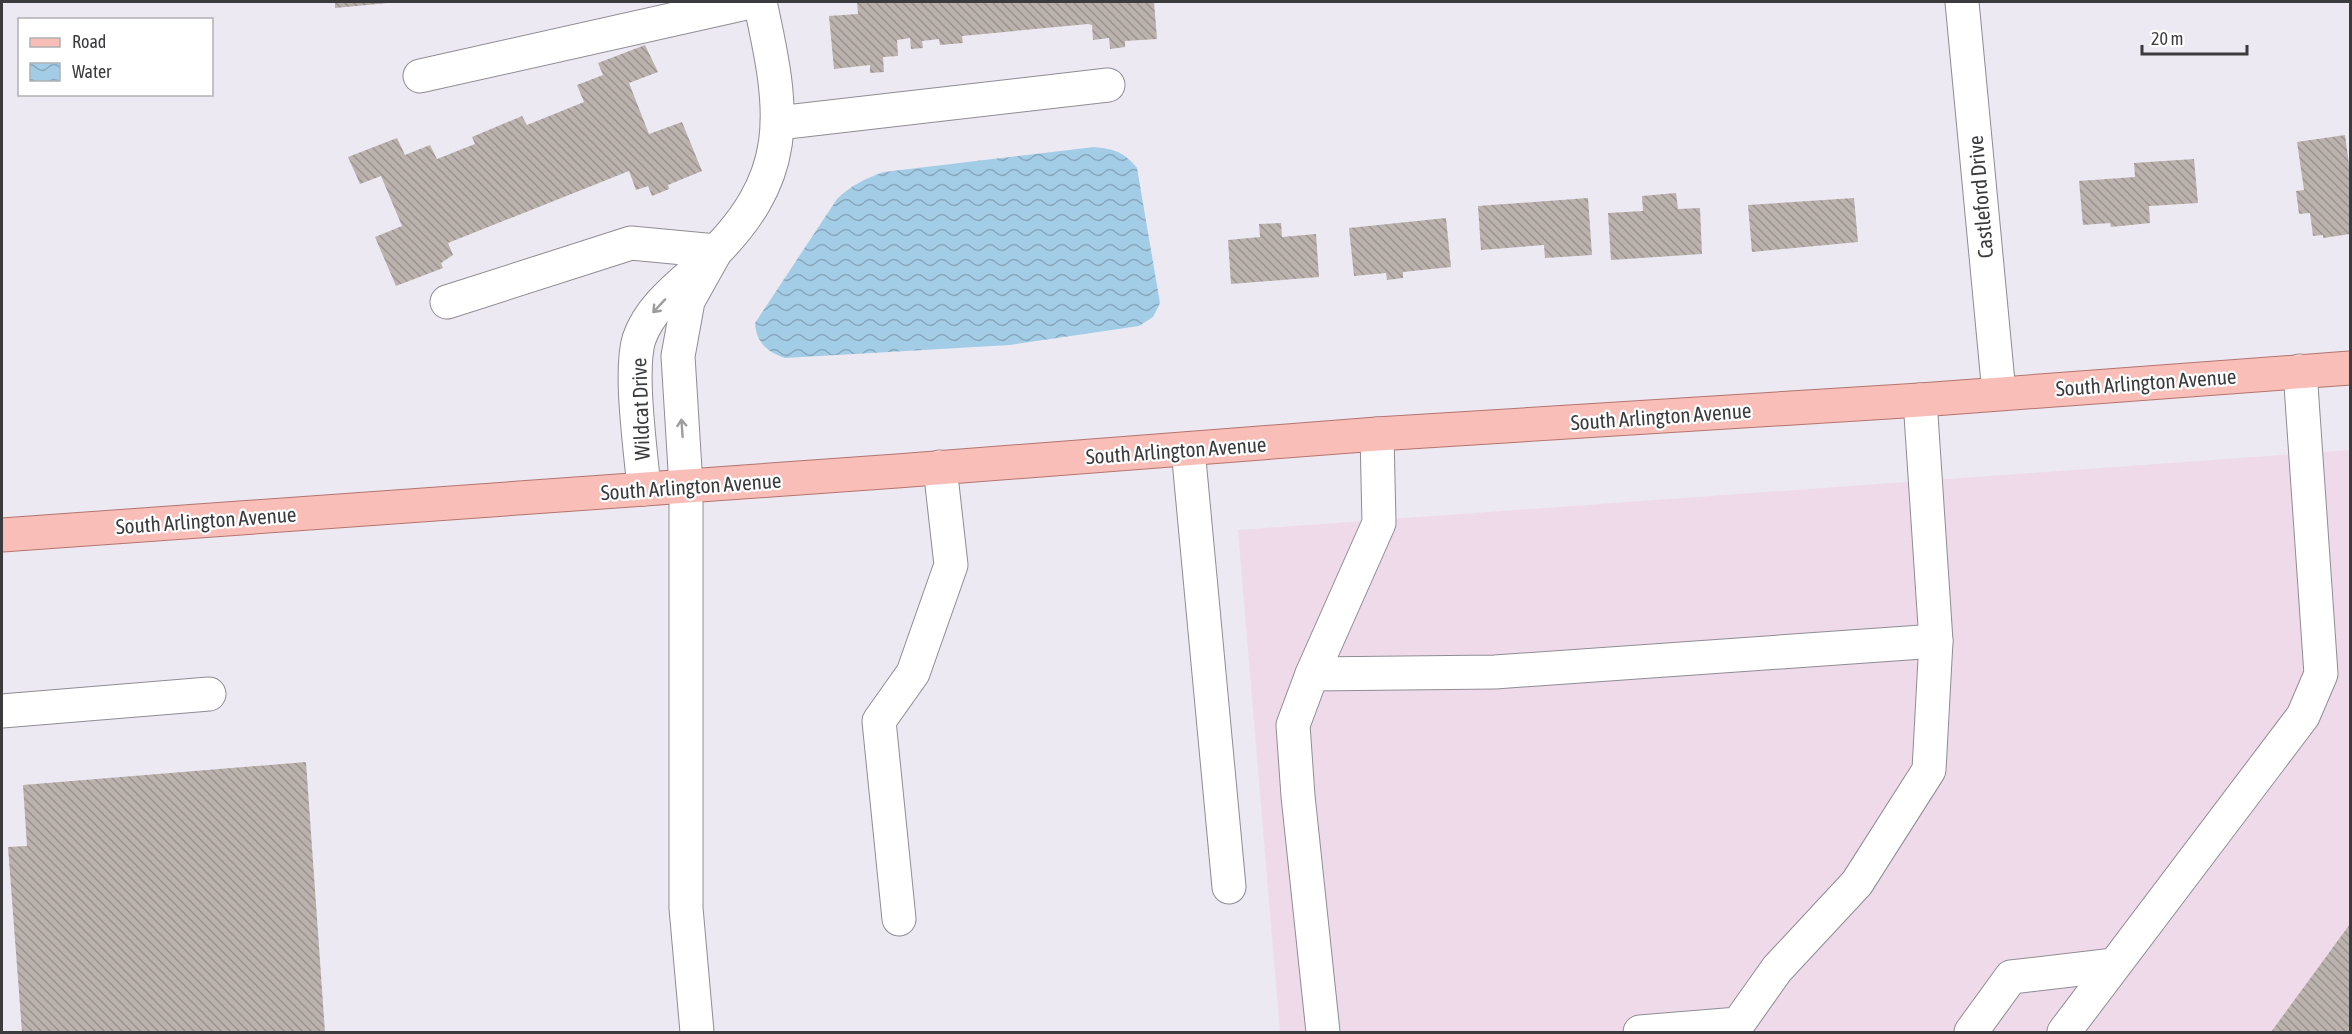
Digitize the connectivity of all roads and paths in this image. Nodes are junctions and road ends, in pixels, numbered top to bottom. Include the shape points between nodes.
1 (752, 2) edge
2 (760, 2) edge
3 (1962, 2) edge
4 (420, 76) dead end
5 (1108, 85) dead end
6 (778, 123) junction
7 (716, 251) junction
8 (447, 302) dead end
9 (2350, 368) edge
10 (2300, 372) junction
11 (1999, 393) junction
12 (1920, 400) junction
13 (1377, 434) junction
14 (1188, 449) junction
15 (940, 467) junction
16 (686, 486) junction
17 (644, 489) junction
18 (2, 535) edge
19 (1936, 641) junction
20 (1312, 674) junction
21 (209, 694) dead end
22 (2, 711) edge
23 (1229, 887) dead end
24 (898, 919) dead end
25 (2114, 965) junction
26 (1735, 1028) edge
27 (698, 1032) edge
28 (1323, 1032) edge
29 (1640, 1032) edge
30 (1971, 1032) edge
31 (2064, 1032) edge

1 - 4 street
2 - 6 street, Wildcat Drive via 770,46
3 - 11 street, Castleford Drive
5 - 6 street
6 - 7 street, Wildcat Drive via 769,169 755,203
7 - 8 street via 631,243
16 -> 7 street, Wildcat Drive via 678,356 688,301
7 -> 17 street, Wildcat Drive via 655,309 638,342 637,395
9 - 10 main road, South Arlington Avenue
10 - 11 main road, South Arlington Avenue
10 - 25 street via 2321,674 2303,716
11 - 12 main road, South Arlington Avenue
12 - 13 main road, South Arlington Avenue
12 - 19 street
13 - 14 main road, South Arlington Avenue
13 - 20 street via 1379,523
14 - 15 main road, South Arlington Avenue
14 - 23 street
15 - 16 main road, South Arlington Avenue
15 - 24 street via 951,564 913,673 879,721
16 - 17 main road, South Arlington Avenue
16 - 27 street, Wildcat Drive via 686,908
17 - 18 main road, South Arlington Avenue
19 - 20 street via 1495,672
19 - 26 street via 1929,770 1857,883 1777,969
20 - 28 street via 1293,725
21 - 22 street
25 - 30 street via 2011,977
25 - 31 street
26 - 29 street

